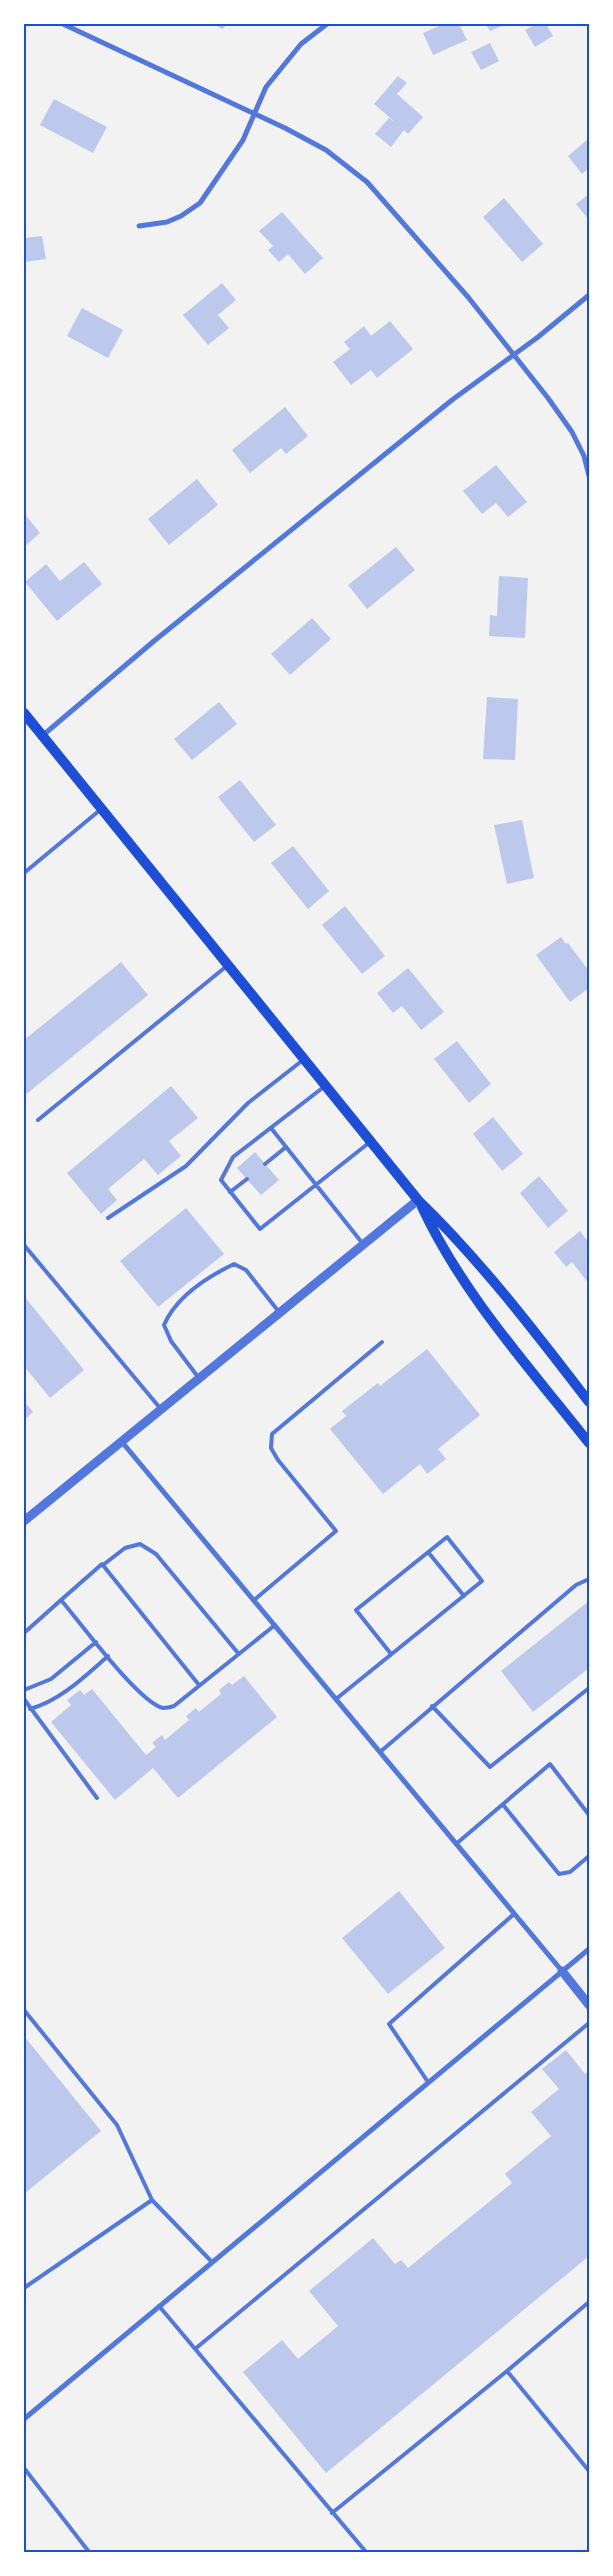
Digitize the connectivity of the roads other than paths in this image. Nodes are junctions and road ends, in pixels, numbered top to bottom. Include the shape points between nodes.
1 (63, 24) edge
2 (327, 24) edge
3 (254, 114) junction
4 (139, 226) dead end
5 (589, 295) edge
6 (513, 355) junction
7 (589, 476) edge
8 (24, 713) edge
9 (42, 736) junction
10 (100, 810) junction
11 (24, 873) edge
12 (228, 965) junction
13 (305, 1059) junction
14 (326, 1085) junction
15 (38, 1120) dead end
16 (271, 1128) junction
17 (372, 1141) junction
18 (286, 1147) junction
19 (265, 1164) dead end
20 (247, 1179) dead end
21 (316, 1185) junction
22 (230, 1192) junction
23 (418, 1200) junction
24 (108, 1218) dead end
25 (24, 1245) edge
26 (364, 1246) junction
27 (281, 1313) junction
28 (382, 1342) dead end
29 (200, 1379) junction
30 (589, 1402) edge
31 (161, 1410) junction
32 (122, 1442) junction
33 (589, 1444) edge
34 (24, 1520) edge
35 (428, 1552) junction
36 (103, 1565) junction
37 (589, 1579) edge
38 (464, 1596) junction
39 (61, 1600) junction
40 (254, 1600) junction
41 (275, 1625) junction
42 (24, 1633) edge
43 (96, 1642) junction
44 (238, 1653) junction
45 (391, 1654) junction
46 (108, 1656) junction
47 (199, 1685) junction
48 (589, 1688) edge
49 (24, 1690) edge
50 (24, 1699) edge
51 (336, 1699) junction
52 (432, 1706) junction
53 (30, 1708) junction
54 (380, 1752) junction
55 (97, 1798) dead end
56 (504, 1806) junction
57 (589, 1815) edge
58 (456, 1844) junction
59 (589, 1856) edge
60 (514, 1914) junction
61 (589, 1949) edge
62 (562, 1971) junction
63 (589, 2006) edge
64 (24, 2010) edge
65 (589, 2023) edge
66 (428, 2082) junction
67 (152, 2200) junction
68 (212, 2262) junction
69 (24, 2288) edge
70 (589, 2302) edge
71 (159, 2306) junction
72 (195, 2349) junction
73 (507, 2371) junction
74 (24, 2420) edge
75 (24, 2468) edge
76 (589, 2471) edge
77 (332, 2513) junction
78 (89, 2552) edge
79 (366, 2552) edge

1 - 3 street
2 - 3 street via 301,44 266,87
3 - 4 street via 243,140 200,203 182,216
3 - 6 street via 326,150 367,182 468,297
5 - 6 street
6 - 7 street via 572,432 584,456
6 - 9 street via 444,406
8 - 9 main road
9 - 10 main road
10 - 11 lane
10 - 12 main road
12 - 13 main road
12 - 15 lane
13 - 14 main road
13 - 24 lane via 248,1103 186,1166
14 - 16 lane
14 - 17 main road
16 - 18 lane
16 - 22 lane via 233,1157 221,1180
17 - 21 lane
17 - 23 main road
18 - 19 lane
18 - 21 lane
20 - 22 lane
21 - 22 lane via 260,1229
21 - 26 lane
23 - 26 street
23 - 30 main road via 452,1232 507,1296
23 - 33 main road via 437,1239 483,1309
25 - 31 lane
26 - 27 street
27 - 29 street
27 - 29 lane via 246,1270 234,1264 191,1292 170,1310 164,1325 171,1341
28 - 40 lane via 272,1434 271,1448 278,1460 336,1531
29 - 31 street
31 - 32 street
32 - 34 street
32 - 40 street
35 - 38 lane
35 - 38 lane via 447,1537 482,1582
35 - 45 lane via 356,1610
36 - 39 lane
36 - 44 lane via 126,1548 140,1544 156,1554
36 - 47 lane
37 - 52 lane via 576,1585
38 - 45 lane
39 - 42 lane
39 - 43 lane
40 - 41 street
41 - 44 lane
41 - 51 street
43 - 46 lane
43 - 49 lane via 51,1679
44 - 47 lane
45 - 51 lane
46 - 47 lane via 147,1699 162,1708 174,1706
46 - 53 lane via 55,1699
48 - 52 lane via 490,1767
50 - 53 lane
51 - 54 street
52 - 54 lane
53 - 55 lane
54 - 58 street
56 - 57 lane via 550,1764
56 - 58 lane
56 - 59 lane via 559,1874 570,1872
58 - 60 street
60 - 62 street
60 - 66 lane via 389,2024
61 - 62 street
62 - 63 street
62 - 66 street
64 - 67 lane via 117,2125
65 - 72 lane
66 - 68 street
67 - 68 lane
67 - 69 lane
68 - 71 street
70 - 73 lane
71 - 72 lane
71 - 74 street
72 - 77 lane
73 - 76 lane
73 - 77 lane
75 - 78 lane
77 - 79 lane

